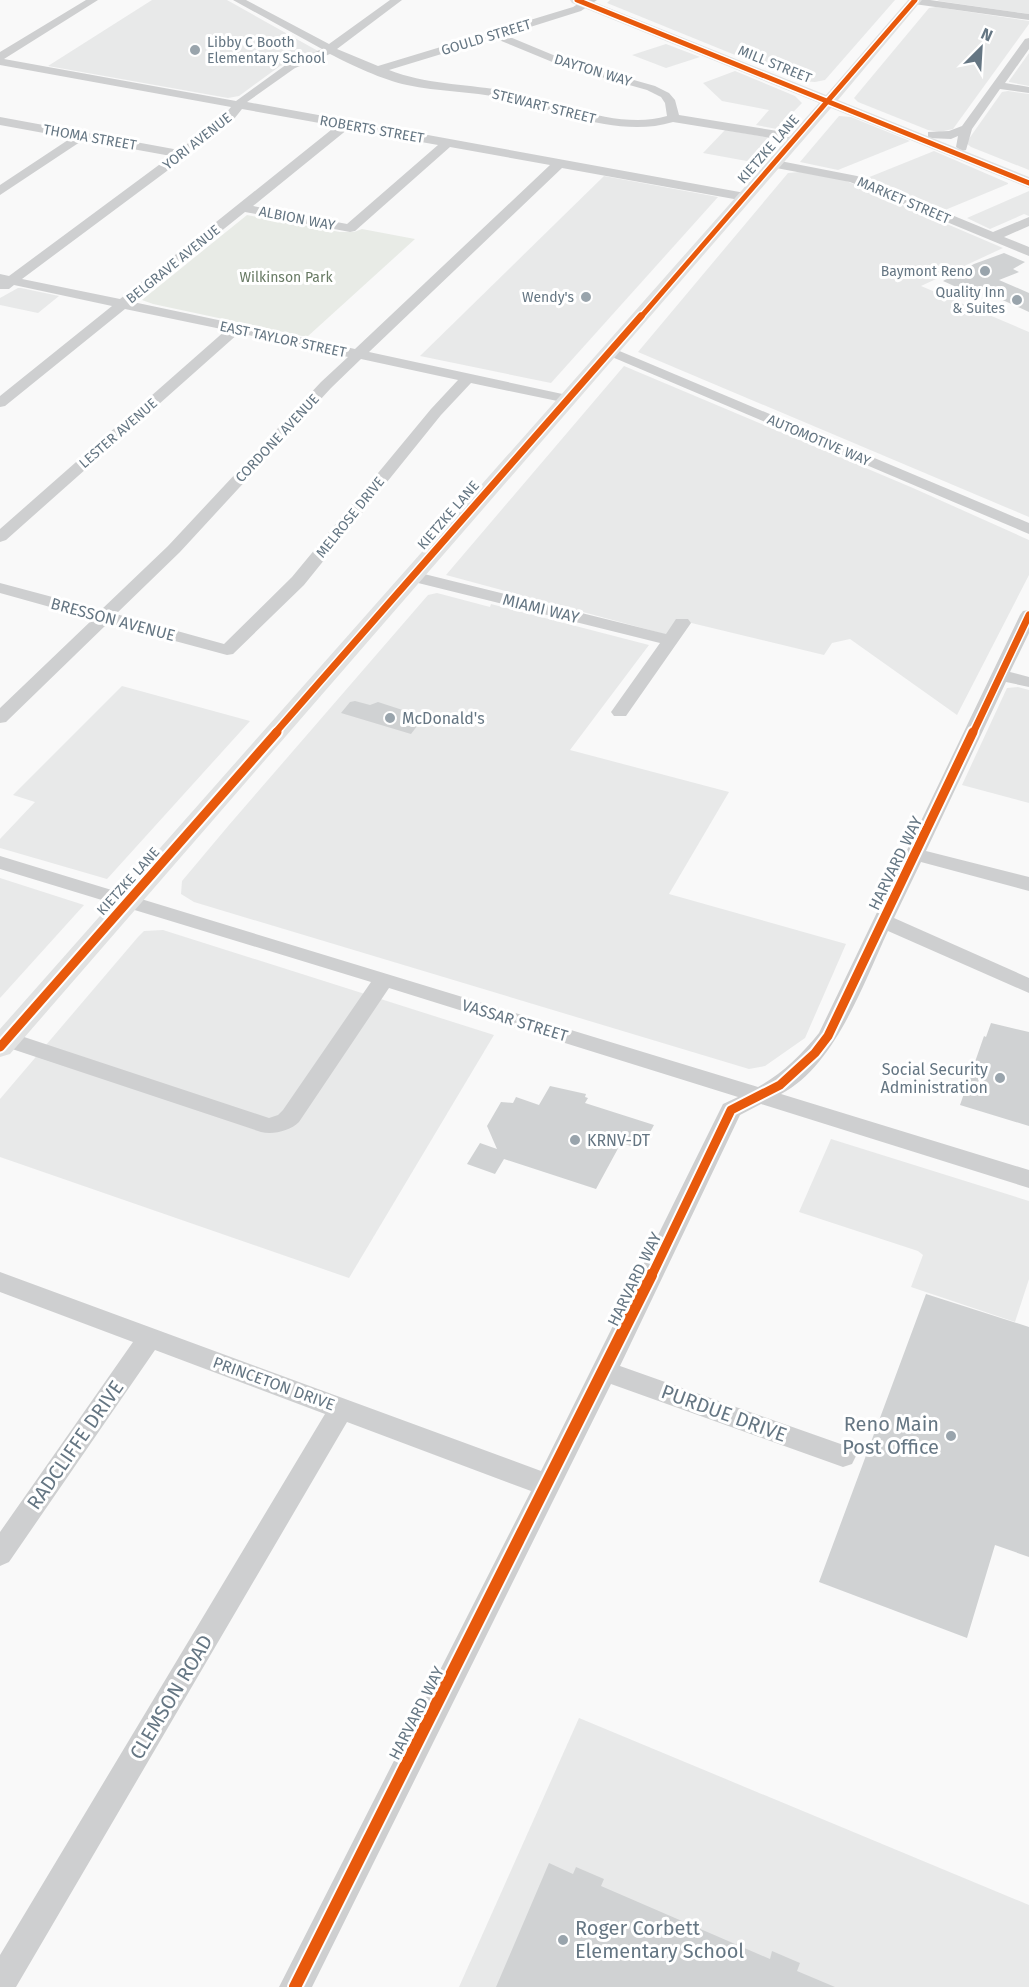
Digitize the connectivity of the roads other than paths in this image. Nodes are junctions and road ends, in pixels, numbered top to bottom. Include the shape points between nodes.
1 (93, 0) edge
2 (261, 0) edge
3 (397, 0) edge
4 (915, 0) edge
5 (585, 1) edge
6 (242, 2) edge
7 (1029, 17) edge
8 (497, 35) junction
9 (1029, 41) edge
10 (328, 49) junction
11 (0, 57) edge
12 (0, 62) edge
13 (378, 70) junction
14 (997, 85) junction
15 (1029, 90) edge
16 (829, 100) junction
17 (238, 105) junction
18 (673, 118) junction
19 (0, 121) edge
20 (346, 124) junction
21 (966, 129) junction
22 (932, 135) junction
23 (81, 136) junction
24 (796, 138) junction
25 (447, 143) junction
26 (962, 147) junction
27 (181, 154) junction
28 (560, 163) junction
29 (775, 164) junction
30 (1029, 175) edge
31 (1029, 183) edge
32 (0, 191) edge
33 (744, 197) junction
34 (244, 208) junction
35 (1029, 221) edge
36 (993, 237) junction
37 (1029, 252) edge
38 (6, 279) edge
39 (0, 289) edge
40 (123, 305) junction
41 (236, 329) junction
42 (610, 351) junction
43 (358, 354) junction
44 (468, 378) junction
45 (567, 399) junction
46 (0, 403) edge
47 (1029, 529) edge
48 (0, 537) edge
49 (412, 576) junction
50 (0, 588) edge
51 (1029, 615) edge
52 (105, 616) junction
53 (682, 623) dead end
54 (670, 640) junction
55 (227, 650) joint
56 (999, 675) junction
57 (1029, 682) edge
58 (620, 712) dead end
59 (0, 718) edge
60 (915, 854) junction
61 (0, 862) edge
62 (1029, 884) edge
63 (129, 900) junction
64 (883, 921) junction
65 (383, 980) junction
66 (1029, 986) edge
67 (3, 1043) edge
68 (759, 1096) junction
69 (1029, 1179) edge
70 (0, 1282) edge
71 (150, 1337) junction
72 (605, 1371) junction
73 (342, 1408) junction
74 (843, 1456) dead end
75 (547, 1485) junction
76 (0, 1554) edge
77 (0, 1985) edge
78 (295, 1987) edge

1 - 11 street
2 - 6 street
3 - 10 street, YORI AVENUE
4 - 7 street
4 - 16 main road, KIETZKE LANE
5 - 8 street, GOULD STREET via 577,9
5 - 16 main road, MILL STREET
6 - 10 street, STEWART STREET
8 - 13 street, GOULD STREET
8 - 18 street, DAYTON WAY via 566,64 659,91 671,102
9 - 14 street
10 - 13 street, STEWART STREET
10 - 17 street, YORI AVENUE via 318,57 291,66
12 - 17 street, ROBERTS STREET
13 - 18 street, STEWART STREET via 408,82 502,94 598,119
14 - 15 street
14 - 21 street
16 - 22 main road, MILL STREET via 863,107
16 - 24 main road, KIETZKE LANE
16 - 31 main road, MILL STREET via 849,112
17 - 20 street, ROBERTS STREET
17 - 27 street, YORI AVENUE via 226,121
18 - 24 street, STEWART STREET
19 - 23 street, THOMA STREET
20 - 25 street, ROBERTS STREET
20 - 34 street, BELGRAVE AVENUE
21 - 22 street via 951,135
21 - 26 street
22 - 26 main road, MILL STREET
23 - 27 street, THOMA STREET
23 - 32 street
24 - 29 main road, KIETZKE LANE
25 - 28 street, ROBERTS STREET
25 - 34 street, ALBION WAY via 350,228
26 - 30 main road, MILL STREET
27 - 38 street, YORI AVENUE
28 - 33 street, ROBERTS STREET
28 - 43 street, CORDONE AVENUE
29 - 33 main road, KIETZKE LANE
29 - 36 street, MARKET STREET via 853,179
33 - 42 main road, KIETZKE LANE
34 - 40 street, BELGRAVE AVENUE
35 - 36 street
36 - 37 street, MARKET STREET
38 - 39 street, YORI AVENUE
38 - 40 street, EAST TAYLOR STREET
40 - 41 street, EAST TAYLOR STREET
40 - 46 street, BELGRAVE AVENUE
41 - 43 street, EAST TAYLOR STREET
41 - 48 street, LESTER AVENUE
42 - 45 main road, KIETZKE LANE
42 - 47 street, AUTOMOTIVE WAY
43 - 44 street, EAST TAYLOR STREET
43 - 52 street, CORDONE AVENUE via 174,549
44 - 45 street, EAST TAYLOR STREET
44 - 55 street, MELROSE DRIVE via 298,581
45 - 49 main road, KIETZKE LANE
49 - 54 street, MIAMI WAY
49 - 63 main road, KIETZKE LANE
50 - 52 street, BRESSON AVENUE
51 - 56 street, HARVARD WAY
52 - 55 street, BRESSON AVENUE
52 - 59 street, CORDONE AVENUE
53 - 54 street
54 - 58 street
56 - 57 street
56 - 60 street, HARVARD WAY
60 - 62 street
60 - 64 street, HARVARD WAY
61 - 63 street, VASSAR STREET
63 - 65 street, VASSAR STREET
63 - 67 main road, KIETZKE LANE
64 - 66 street
64 - 68 street, HARVARD WAY via 822,1046 780,1085
65 - 67 street via 291,1116 269,1126
65 - 68 street, VASSAR STREET
68 - 69 street, VASSAR STREET
68 - 72 street, HARVARD WAY via 731,1110
70 - 71 street, PRINCETON DRIVE
71 - 73 street, PRINCETON DRIVE
71 - 76 street, RADCLIFFE DRIVE
72 - 74 street, PURDUE DRIVE
72 - 75 street, HARVARD WAY
73 - 75 street, PRINCETON DRIVE
73 - 77 street, CLEMSON ROAD
75 - 78 street, HARVARD WAY

